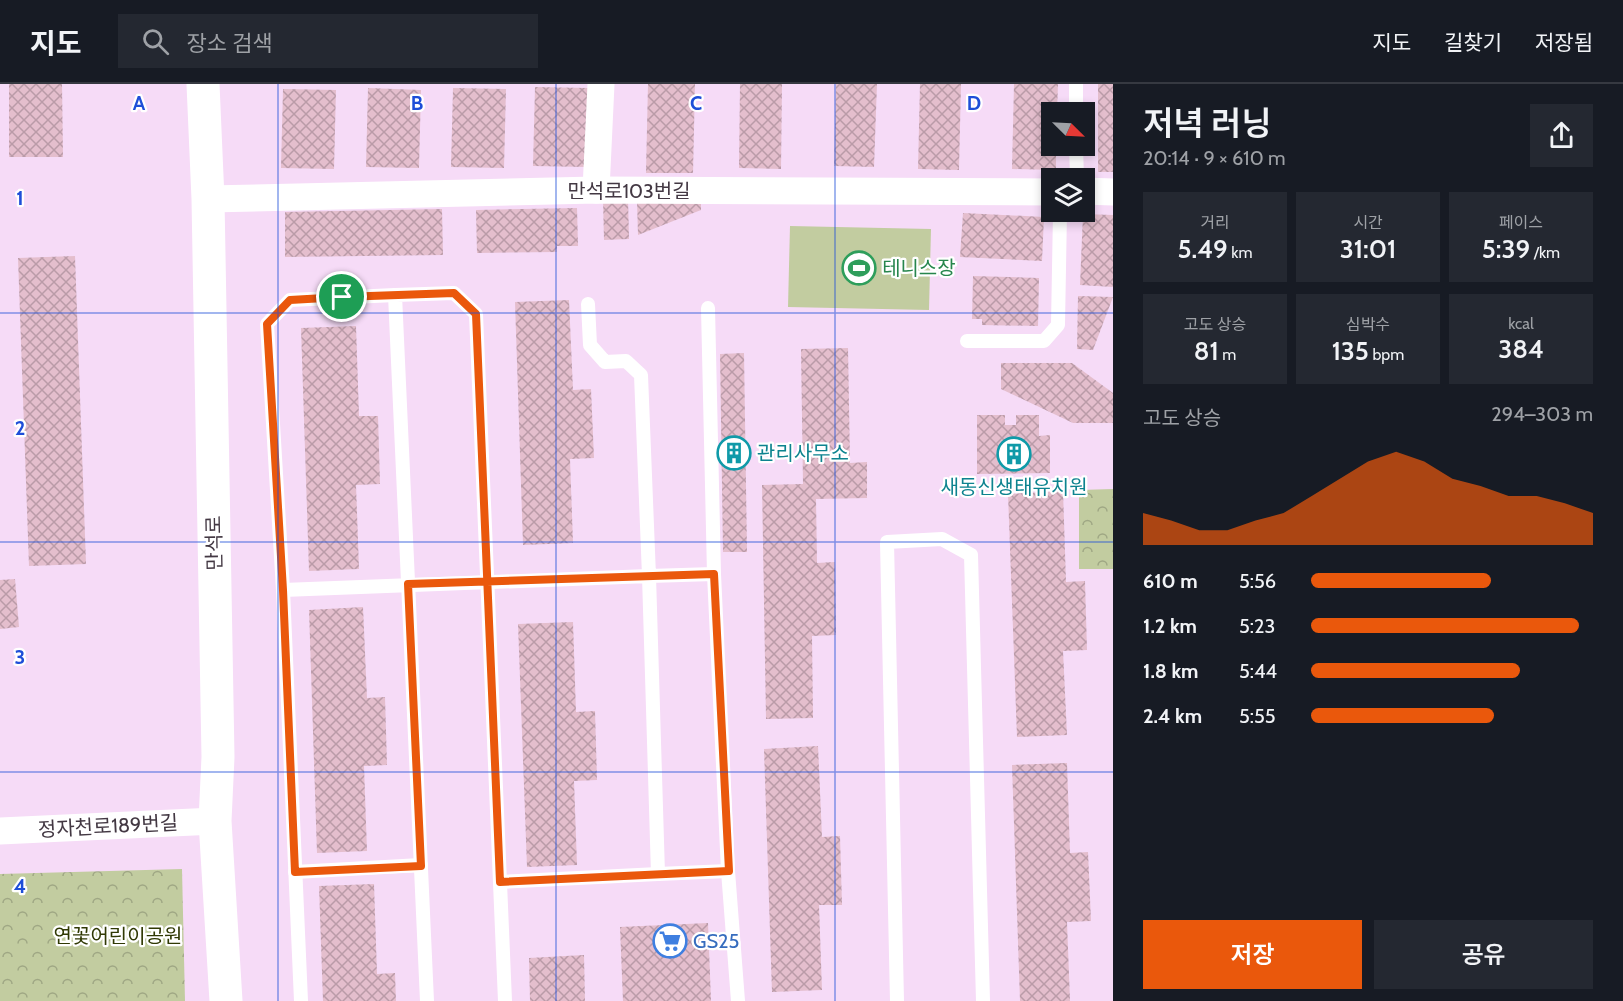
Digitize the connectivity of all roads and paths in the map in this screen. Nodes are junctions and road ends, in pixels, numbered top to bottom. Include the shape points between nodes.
1 (203, 84) edge
2 (601, 84) edge
3 (1076, 84) edge
4 (1076, 102) edge
5 (596, 190) junction
6 (1095, 191) edge
7 (1041, 192) edge
8 (1113, 192) edge
9 (208, 199) junction
10 (1060, 222) edge
11 (394, 295) junction
12 (588, 304) dead end
13 (708, 308) dead end
14 (967, 341) dead end
15 (714, 574) junction
16 (649, 576) junction
17 (487, 581) junction
18 (408, 584) junction
19 (283, 590) junction
20 (215, 821) junction
21 (0, 831) edge
22 (421, 866) junction
23 (729, 871) junction
24 (295, 872) junction
25 (658, 874) junction
26 (500, 882) junction
27 (226, 1001) edge
28 (301, 1001) edge
29 (427, 1001) edge
30 (505, 1001) edge
31 (738, 1001) edge
32 (897, 1001) edge
33 (983, 1001) edge

1 - 9 main road, 만석로
2 - 5 street
3 - 4 lane
5 - 7 street, 만석로103번길
5 - 9 street, 만석로103번길
6 - 8 street
9 - 20 main road, 만석로 via 218,757
10 - 14 lane via 1058,325 1044,340
11 - 17 lane via 454,293 476,314
11 - 18 lane
11 - 19 lane via 290,300 267,324
12 - 16 lane via 590,345 605,362 626,361 641,375
13 - 15 lane
15 - 16 lane
15 - 23 lane
16 - 17 lane
16 - 25 lane
17 - 18 lane
17 - 26 lane
18 - 19 lane
18 - 22 lane
19 - 24 lane
20 - 21 street, 정자천로189번길
20 - 27 main road, 만석로
22 - 24 lane
22 - 29 lane
23 - 25 lane
23 - 31 lane
24 - 28 lane
25 - 26 lane
26 - 30 lane
32 - 33 lane via 887,543 942,539 971,555

